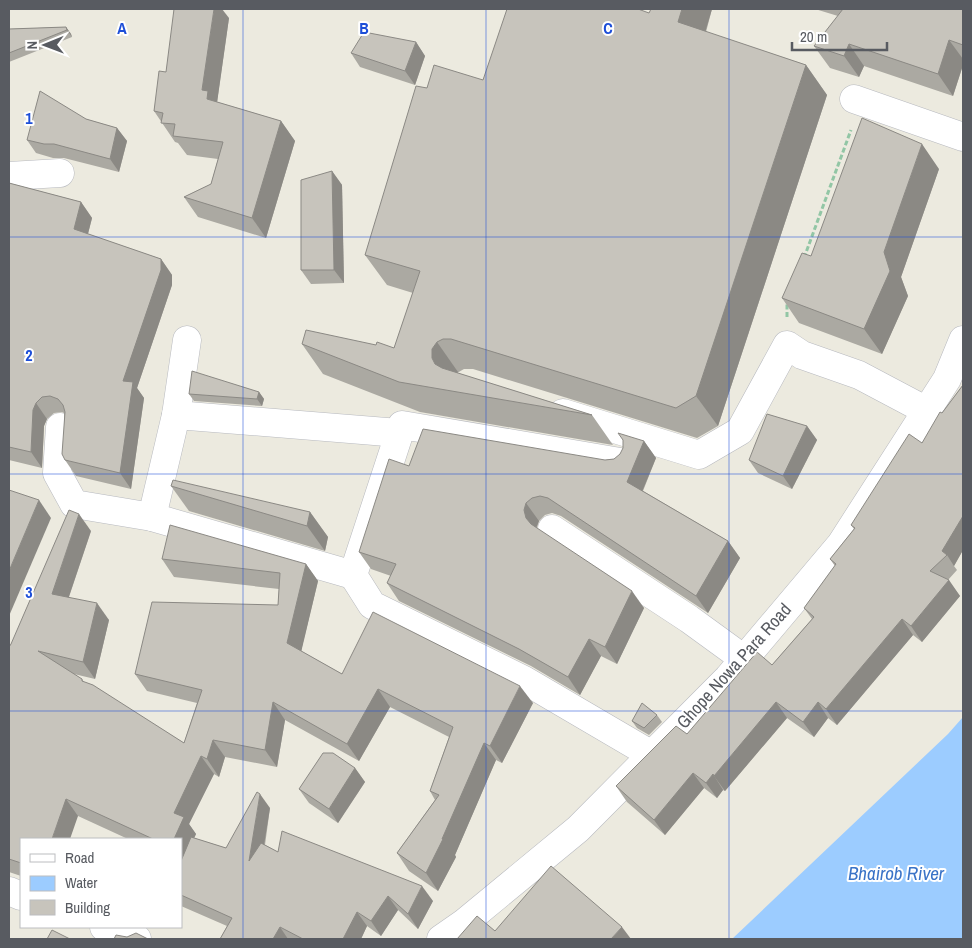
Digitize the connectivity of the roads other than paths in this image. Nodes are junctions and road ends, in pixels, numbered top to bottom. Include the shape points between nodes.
1 (854, 99) road end
2 (963, 137) edge
3 (60, 173) dead end
4 (9, 176) edge
5 (187, 340) dead end
6 (963, 340) edge
7 (542, 407) edge
8 (927, 411) junction
9 (176, 415) junction
10 (60, 428) dead end
11 (399, 433) junction
12 (620, 462) edge
13 (74, 504) junction
14 (152, 517) junction
15 (552, 529) dead end
16 (63, 530) edge
17 (353, 575) junction
18 (744, 659) junction
19 (652, 755) junction
20 (441, 939) edge

1 - 2 street
3 - 4 street
5 - 9 street
6 - 8 street, Ghope Nowa Para Road via 947,379
7 - 8 street via 699,455 740,431 787,345 802,355 859,375
8 - 18 street, Ghope Nowa Para Road via 841,544
9 - 11 street
9 - 14 street
10 - 13 street via 57,473
11 - 12 street via 402,425
11 - 17 street
13 - 14 street
13 - 16 street
14 - 17 street
15 - 18 street
17 - 19 street via 372,605 524,680
18 - 19 street, Ghope Nowa Para Road
19 - 20 street, Ghope Nowa Para Road via 578,829

